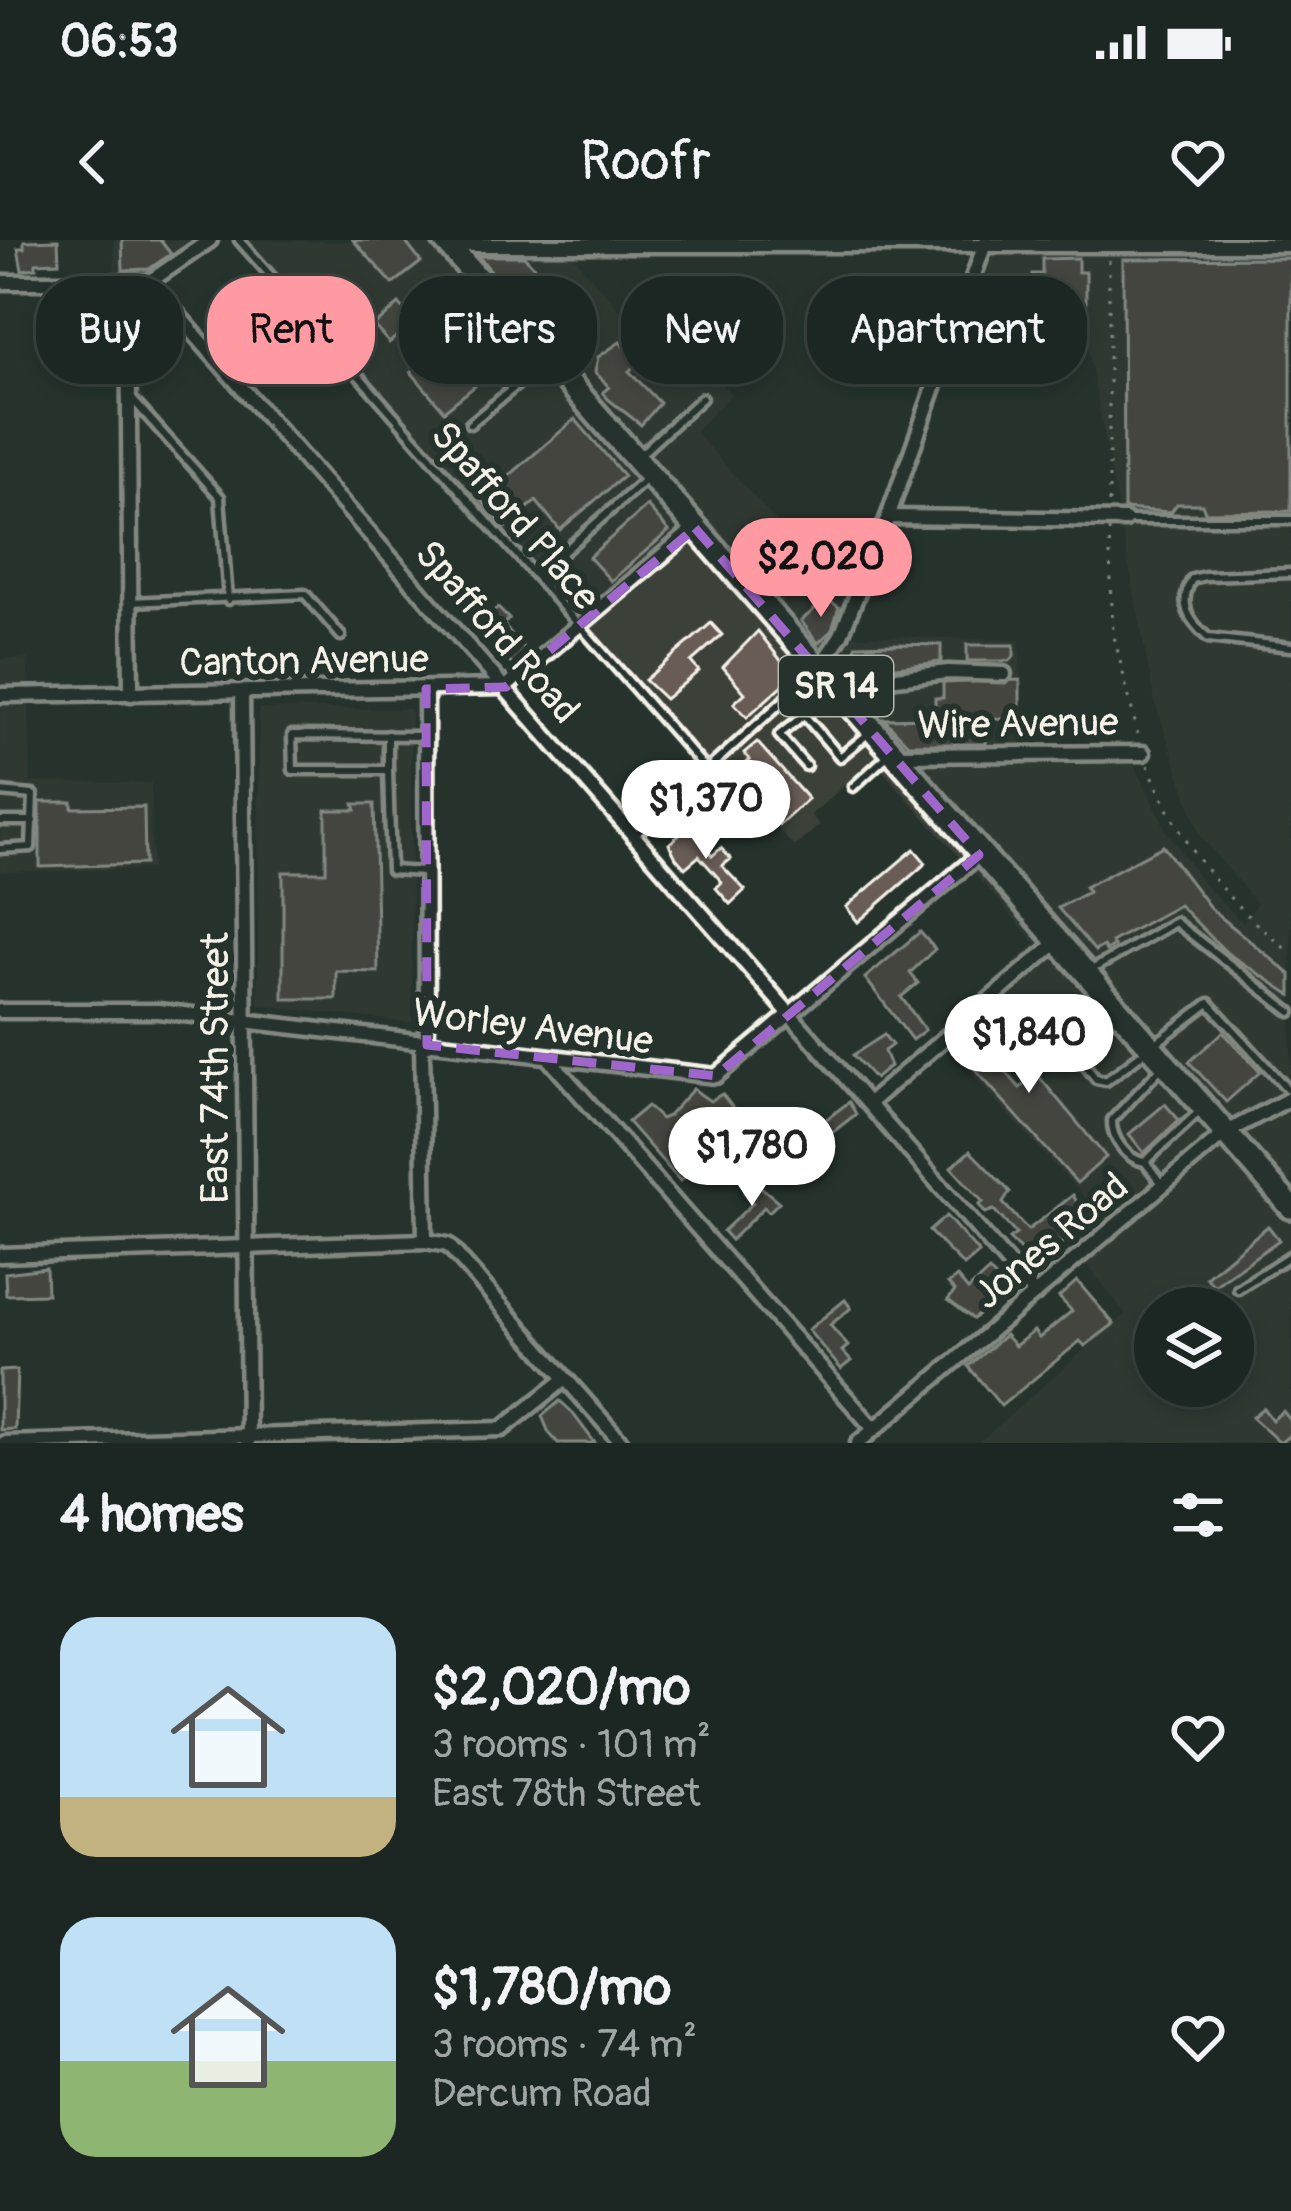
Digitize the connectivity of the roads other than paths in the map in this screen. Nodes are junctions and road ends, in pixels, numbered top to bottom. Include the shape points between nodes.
1 (210, 240) edge
2 (239, 240) edge
3 (986, 242) edge
4 (446, 243) edge
5 (686, 243) edge
6 (1291, 245) edge
7 (158, 276) edge
8 (475, 276) edge
9 (0, 282) edge
10 (36, 282) edge
11 (183, 321) edge
12 (130, 384) edge
13 (507, 384) edge
14 (516, 384) edge
15 (568, 384) edge
16 (511, 388) junction
17 (130, 397) junction
18 (702, 398) dead end
19 (470, 424) dead end
20 (641, 469) junction
21 (888, 517) junction
22 (1125, 520) joint
23 (1291, 520) edge
24 (694, 528) junction
25 (1291, 573) edge
26 (228, 600) junction
27 (130, 602) junction
28 (598, 610) junction
29 (577, 628) junction
30 (341, 636) dead end
31 (1291, 647) edge
32 (1004, 674) dead end
33 (831, 680) junction
34 (506, 687) junction
35 (426, 689) junction
36 (242, 692) junction
37 (131, 694) junction
38 (0, 695) edge
39 (804, 715) junction
40 (872, 730) junction
41 (388, 735) junction
42 (426, 736) junction
43 (1143, 753) road end
44 (892, 754) junction
45 (806, 766) dead end
46 (388, 770) junction
47 (707, 770) junction
48 (854, 787) dead end
49 (0, 792) edge
50 (0, 821) edge
51 (33, 821) junction
52 (636, 834) junction
53 (0, 849) edge
54 (980, 855) junction
55 (428, 872) junction
56 (1057, 943) junction
57 (1084, 973) junction
58 (0, 1011) edge
59 (790, 1012) junction
60 (1291, 1012) edge
61 (244, 1022) junction
62 (424, 1044) junction
63 (1149, 1047) junction
64 (550, 1060) junction
65 (1082, 1061) dead end
66 (1165, 1065) junction
67 (1291, 1095) edge
68 (869, 1103) junction
69 (1203, 1108) junction
70 (1226, 1133) junction
71 (1145, 1162) junction
72 (1163, 1186) junction
73 (1291, 1207) edge
74 (425, 1241) junction
75 (246, 1247) junction
76 (0, 1255) edge
77 (1291, 1255) edge
78 (1241, 1287) edge
79 (1035, 1294) junction
80 (565, 1378) junction
81 (874, 1430) junction
82 (248, 1439) edge
83 (4, 1443) edge
84 (622, 1443) edge
85 (858, 1443) edge

1 - 7 street
2 - 29 lane, Spafford Place
3 - 5 street
3 - 6 street
3 - 21 street
4 - 5 street
4 - 8 main road, SR 14
9 - 10 street
11 - 34 street, Spafford Road
12 - 17 street
13 - 16 lane
14 - 16 lane
15 - 20 main road, SR 14
16 - 19 lane
17 - 26 lane via 220,497
17 - 27 street
18 - 20 lane
20 - 24 main road, SR 14
20 - 28 lane via 552,562
21 - 22 street
21 - 33 street
22 - 23 lane
24 - 28 street
24 - 33 main road, SR 14
25 - 31 lane via 1205,576 1184,592 1184,608 1208,638
26 - 27 lane
26 - 30 lane via 305,595
27 - 37 street
28 - 29 street
29 - 34 street
29 - 47 lane, Spafford Place
32 - 33 street
33 - 39 lane
33 - 40 main road, SR 14
33 - 47 lane
34 - 35 street, Canton Avenue
34 - 52 street, Spafford Road
35 - 36 street, Canton Avenue
35 - 42 street
36 - 37 street, Canton Avenue
36 - 61 street, East 74th Street
37 - 38 street, Canton Avenue
39 - 40 lane via 840,757
39 - 45 lane via 779,735
40 - 44 main road, SR 14
41 - 42 lane
41 - 46 lane
41 - 46 lane via 292,735 293,770
42 - 55 street
43 - 44 street, Wire Avenue
44 - 48 lane
44 - 54 main road, SR 14
46 - 55 lane via 391,870
47 - 52 lane
49 - 51 lane via 30,793
50 - 51 lane
51 - 53 lane via 31,847
52 - 59 street, Spafford Road
54 - 56 main road, SR 14
54 - 59 street, Worley Avenue
55 - 62 street
56 - 57 main road, SR 14
56 - 68 street
57 - 60 lane via 1175,922
57 - 63 main road, SR 14
58 - 61 street, Worley Avenue via 158,1011
59 - 64 street, Worley Avenue via 716,1076
59 - 68 street, Spafford Road
61 - 62 street, Worley Avenue
61 - 75 street, East 74th Street
62 - 64 street, Worley Avenue
62 - 74 street
63 - 65 lane via 1106,1081
63 - 66 main road, SR 14
63 - 67 lane via 1209,1003
64 - 81 street
66 - 69 main road, SR 14
66 - 71 lane via 1112,1120 1116,1139
67 - 70 street, Jones Road
68 - 79 street, Spafford Road
69 - 70 main road, SR 14
69 - 71 lane
70 - 72 street, Jones Road
70 - 73 main road, SR 14
71 - 72 lane
72 - 79 street, Jones Road
74 - 75 street
74 - 80 street via 448,1246
75 - 76 street
75 - 82 street, East 74th Street
77 - 78 lane
79 - 81 street, Jones Road
80 - 82 street via 502,1430
80 - 84 street
81 - 85 street, Jones Road
82 - 83 street

